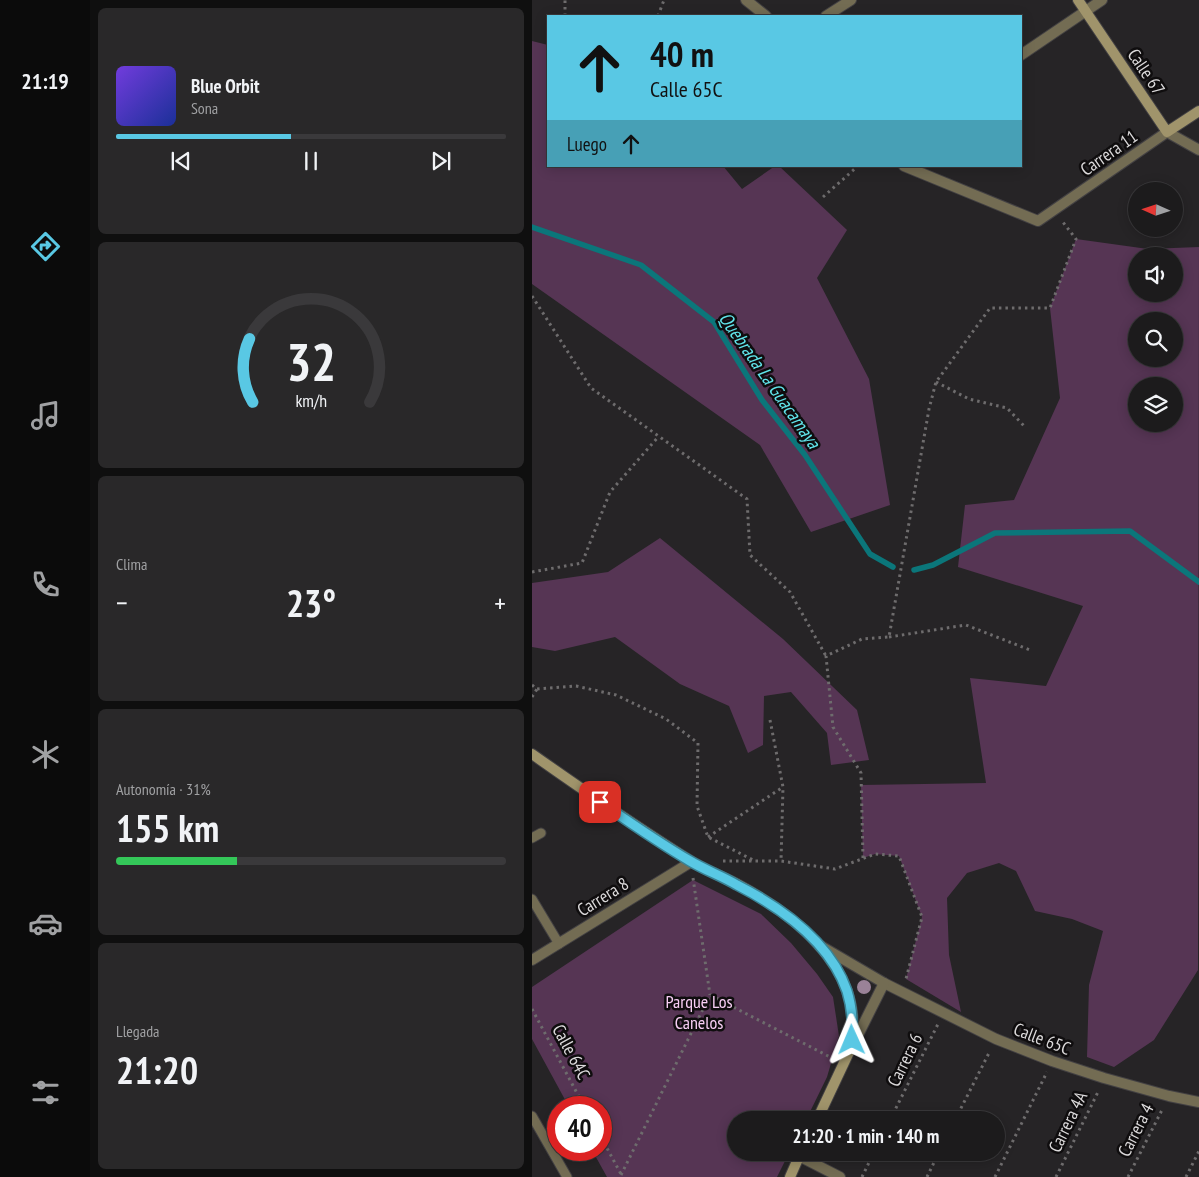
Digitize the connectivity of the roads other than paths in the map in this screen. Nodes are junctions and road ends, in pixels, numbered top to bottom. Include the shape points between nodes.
1 (746, 0) edge
2 (851, 0) edge
3 (1078, 0) edge
4 (1102, 0) edge
5 (1086, 11) junction
6 (765, 15) edge
7 (828, 15) edge
8 (1022, 54) edge
9 (1198, 111) edge
10 (1167, 132) junction
11 (1198, 150) edge
12 (906, 167) edge
13 (532, 754) edge
14 (541, 833) dead end
15 (532, 838) edge
16 (691, 862) junction
17 (532, 898) edge
18 (559, 944) junction
19 (818, 944) junction
20 (532, 960) edge
21 (884, 983) junction
22 (850, 1050) junction
23 (1198, 1102) edge
24 (821, 1111) edge
25 (532, 1116) edge
26 (797, 1161) edge
27 (812, 1161) edge
28 (567, 1177) edge
29 (790, 1177) edge
30 (840, 1177) edge

1 - 6 street
2 - 7 street
3 - 5 street, Calle 67
4 - 5 street
5 - 8 street
5 - 10 street, Calle 67
9 - 10 street, Carrera 11
10 - 11 street, Calle 67
10 - 12 street, Carrera 11 via 1038,221
13 - 16 street, Calle 65C
14 - 15 lane
16 - 18 street, Carrera 8
16 - 19 street, Calle 65C via 737,884 778,909 798,923
17 - 18 lane
18 - 20 street, Carrera 8
19 - 21 street, Calle 65C
19 - 22 street via 842,978 847,992 852,1015
21 - 22 street
21 - 23 street, Calle 65C via 996,1039 1052,1061
22 - 24 street
25 - 28 lane
26 - 29 street
27 - 30 street

